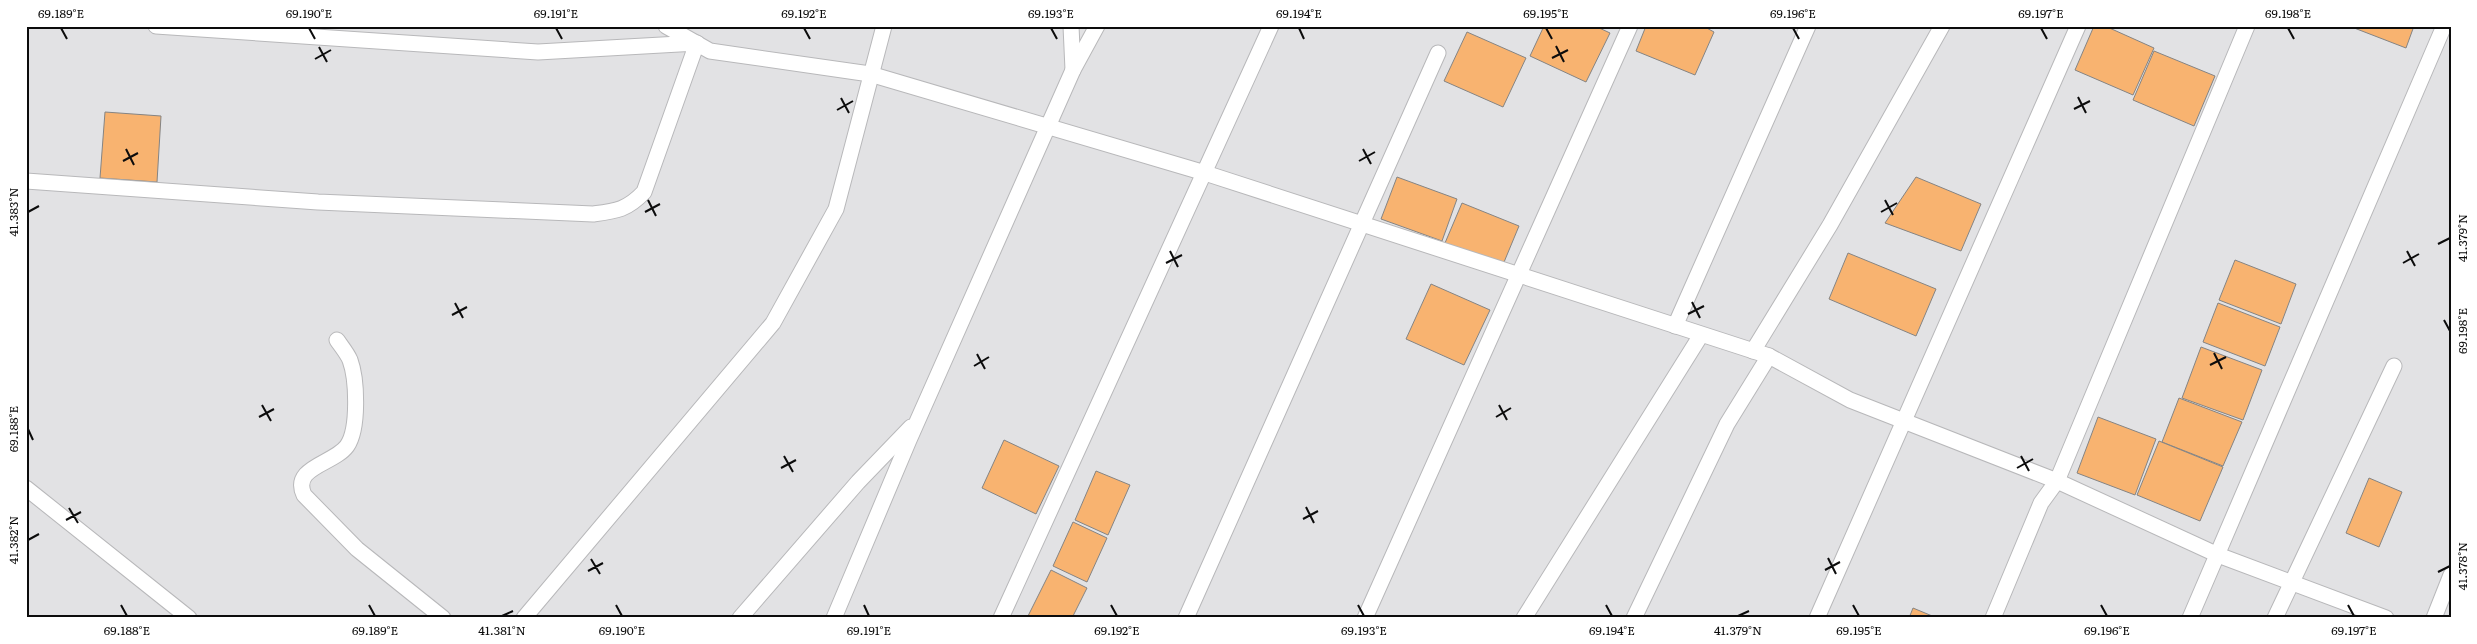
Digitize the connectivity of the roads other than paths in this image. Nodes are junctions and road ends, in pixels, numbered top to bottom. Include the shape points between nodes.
1 (156, 26) edge
2 (666, 26) edge
3 (884, 26) edge
4 (1071, 26) edge
5 (1097, 26) edge
6 (1271, 26) edge
7 (1630, 26) edge
8 (1808, 26) edge
9 (1942, 26) edge
10 (2078, 26) edge
11 (2247, 26) edge
12 (2444, 26) edge
13 (697, 43) junction
14 (1438, 53) dead end
15 (1074, 70) junction
16 (870, 74) junction
17 (1050, 127) junction
18 (1205, 173) junction
19 (26, 181) edge
20 (1361, 224) junction
21 (1519, 275) junction
22 (1675, 326) junction
23 (1701, 334) junction
24 (337, 340) dead end
25 (1753, 351) junction
26 (1769, 356) junction
27 (2394, 366) dead end
28 (919, 419) junction
29 (1904, 422) junction
30 (2057, 482) junction
31 (26, 488) edge
32 (2218, 555) junction
33 (2451, 575) edge
34 (2291, 581) junction
35 (189, 618) edge
36 (443, 618) edge
37 (524, 618) edge
38 (740, 618) edge
39 (834, 618) edge
40 (1002, 618) edge
41 (1186, 618) edge
42 (1365, 618) edge
43 (1524, 618) edge
44 (1634, 618) edge
45 (1816, 618) edge
46 (1993, 618) edge
47 (2190, 618) edge
48 (2275, 618) edge
49 (2386, 618) edge
50 (2434, 618) edge

1 - 13 street via 538,52
2 - 13 street
3 - 16 street
4 - 15 street
5 - 15 street
6 - 18 street
7 - 21 street
8 - 22 street
9 - 25 street via 1830,225
10 - 29 street
11 - 30 street
12 - 32 street
13 - 16 street via 710,51
13 - 19 street via 644,192 632,205 619,210 593,214 318,202
14 - 20 street
15 - 17 street
16 - 17 street
16 - 37 street via 836,209 773,323
17 - 18 street
17 - 28 street
18 - 20 street
18 - 40 street
20 - 21 street
20 - 41 street
21 - 22 street
21 - 42 street
22 - 23 street
23 - 25 street
23 - 43 street
24 - 36 street via 350,359 355,387 356,410 351,434 342,452 308,472 300,488 357,549
25 - 26 street
26 - 29 street via 1850,400
26 - 44 street via 1727,424
27 - 34 street
28 - 38 street via 858,482
28 - 39 street
29 - 30 street
29 - 45 street
30 - 32 street
30 - 46 street via 2041,503
31 - 35 street
32 - 34 street
32 - 47 street
33 - 50 street
34 - 48 street
34 - 49 street

